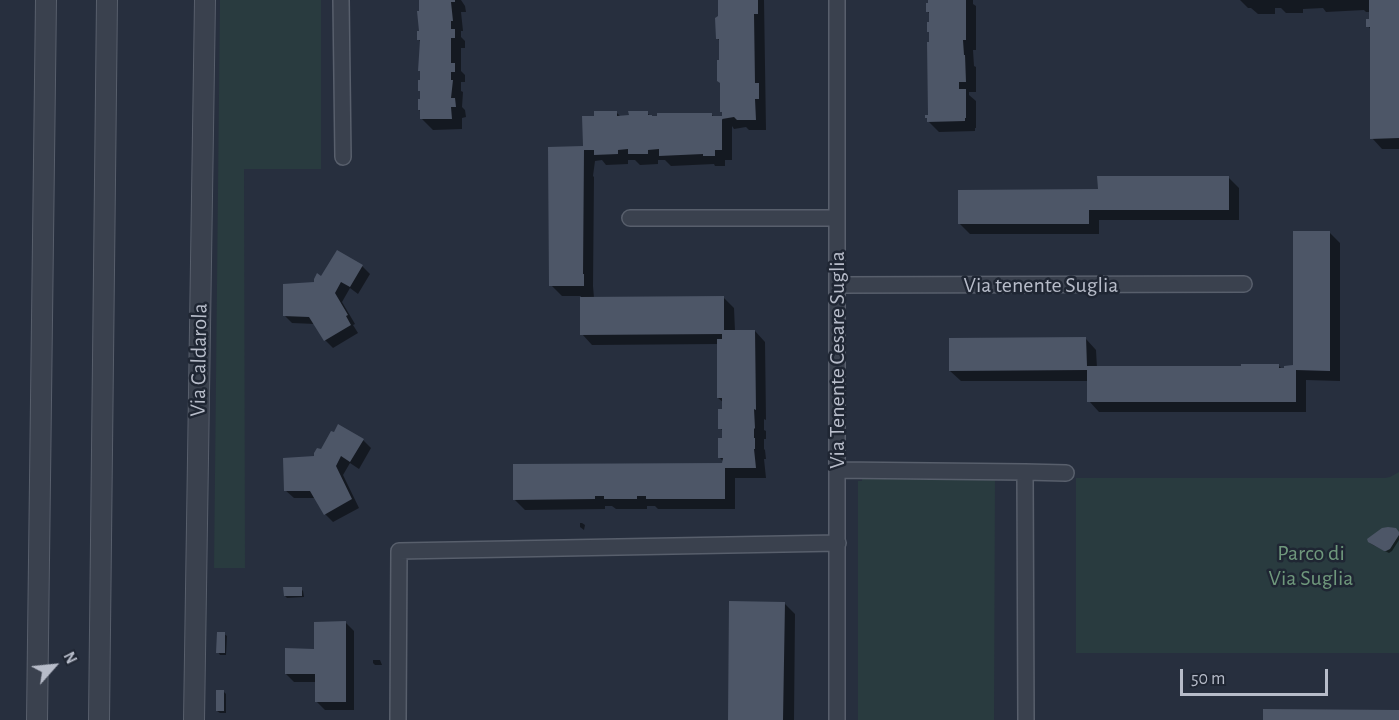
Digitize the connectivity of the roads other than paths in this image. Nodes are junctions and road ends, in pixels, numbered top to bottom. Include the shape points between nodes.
1 (46, 0) edge
2 (107, 0) edge
3 (205, 0) edge
4 (341, 0) edge
5 (837, 0) edge
6 (343, 157) dead end
7 (630, 218) dead end
8 (837, 218) junction
9 (1244, 284) dead end
10 (837, 285) junction
11 (837, 470) junction
12 (1024, 471) junction
13 (1066, 473) dead end
14 (838, 543) junction
15 (37, 720) edge
16 (99, 720) edge
17 (194, 720) edge
18 (398, 720) edge
19 (837, 720) edge
20 (1026, 720) edge

1 - 15 street
2 - 16 street
3 - 17 street, Via Caldarola
4 - 6 street
5 - 8 street, Via Tenente Cesare Suglia
7 - 8 street
8 - 10 street, Via Tenente Cesare Suglia
9 - 10 street, Via tenente Suglia
10 - 11 street, Via Tenente Cesare Suglia
11 - 12 street
11 - 14 street, Via Tenente Cesare Suglia
12 - 13 street
12 - 20 street
14 - 18 street via 399,551
14 - 19 street, Via Tenente Cesare Suglia

